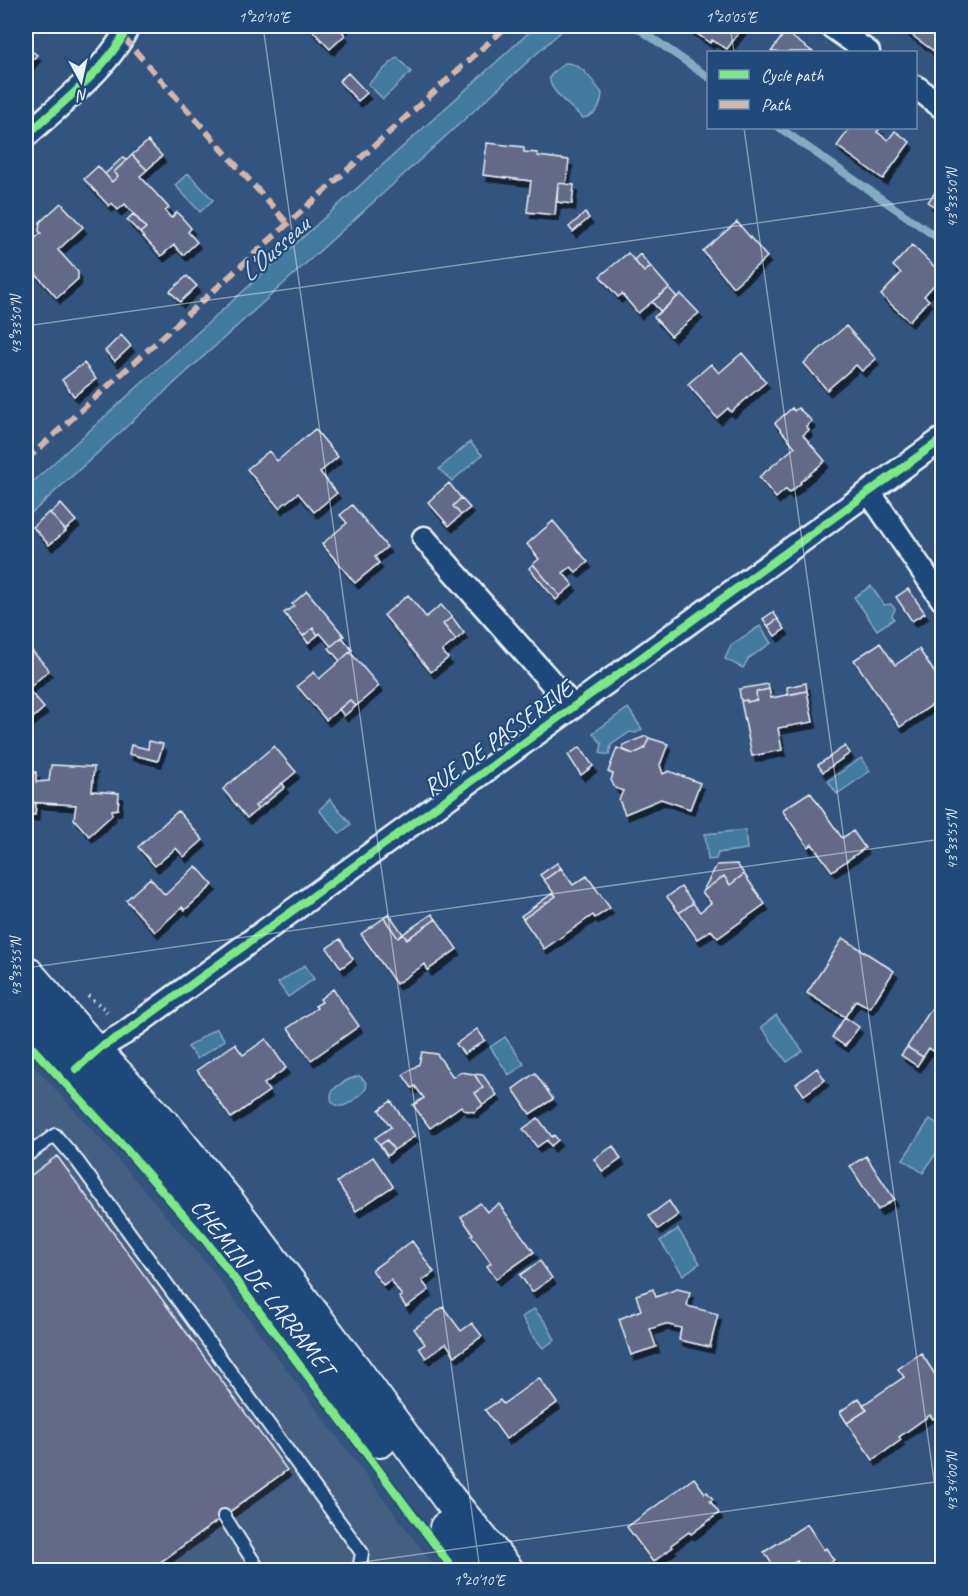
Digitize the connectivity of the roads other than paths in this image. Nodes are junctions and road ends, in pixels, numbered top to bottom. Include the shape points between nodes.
1 (831, 26) edge
2 (122, 29) edge
3 (867, 51) edge
4 (917, 88) edge
5 (942, 107) edge
6 (26, 136) edge
7 (942, 439) edge
8 (869, 492) junction
9 (424, 538) dead end
10 (942, 599) edge
11 (573, 707) junction
12 (26, 972) edge
13 (26, 1012) edge
14 (86, 1060) junction
15 (26, 1156) edge
16 (224, 1516) dead end
17 (259, 1570) edge
18 (359, 1570) edge
19 (478, 1570) edge
20 (507, 1570) edge

1 - 3 street
2 - 6 street via 97,70
4 - 5 street
7 - 8 street, RUE DE PASSERIVE
8 - 10 street
8 - 11 street, RUE DE PASSERIVE
9 - 11 street
11 - 14 street, RUE DE PASSERIVE
12 - 14 main road, CHEMIN DE LARRAMET
13 - 14 main road, CHEMIN DE LARRAMET
14 - 19 main road, CHEMIN DE LARRAMET via 287,1316
14 - 20 main road, CHEMIN DE LARRAMET via 166,1127 228,1202 449,1499
15 - 18 lane via 55,1135 78,1162 362,1553
16 - 17 lane

